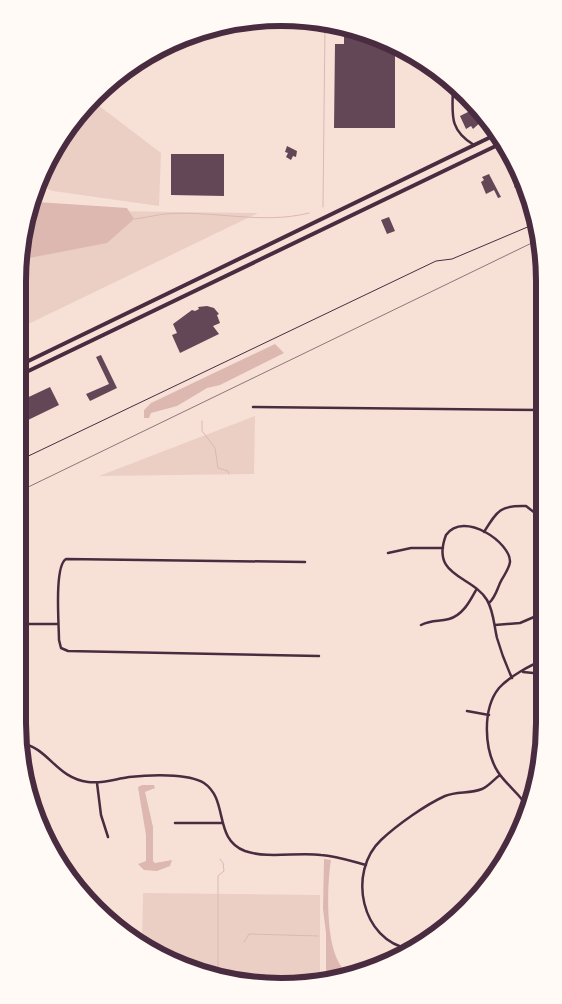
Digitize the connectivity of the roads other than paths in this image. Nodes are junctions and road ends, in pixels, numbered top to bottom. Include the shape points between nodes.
1 (453, 93) edge
2 (491, 137) edge
3 (474, 145) junction
4 (497, 145) edge
5 (26, 362) edge
6 (26, 372) edge
7 (253, 407) dead end
8 (536, 410) edge
9 (535, 513) dead end
10 (484, 532) junction
11 (443, 548) junction
12 (388, 554) dead end
13 (304, 562) dead end
14 (476, 590) junction
15 (489, 603) junction
16 (534, 617) dead end
17 (26, 624) edge
18 (58, 624) junction
19 (422, 625) dead end
20 (495, 626) junction
21 (319, 656) dead end
22 (536, 663) edge
23 (524, 672) junction
24 (536, 672) edge
25 (512, 678) junction
26 (467, 711) dead end
27 (489, 715) junction
28 (27, 745) edge
29 (500, 775) junction
30 (97, 782) junction
31 (523, 802) edge
32 (175, 823) dead end
33 (221, 823) junction
34 (108, 837) dead end
35 (366, 865) junction
36 (402, 947) edge

1 - 3 street via 453,124 464,139
2 - 3 highway
3 - 5 highway
4 - 6 highway
7 - 8 street
9 - 10 street via 526,506 507,506 497,512
10 - 11 street via 470,525 459,525 446,535
10 - 15 street via 509,555 508,569
11 - 12 street via 411,548
11 - 14 street via 446,567
13 - 18 street via 66,559 60,565
14 - 15 street
14 - 19 street via 458,616
15 - 20 street
16 - 20 street via 520,623
17 - 18 street
18 - 21 street via 61,648 68,651
20 - 25 street via 500,651
22 - 23 street
23 - 24 street
23 - 25 street
25 - 27 street via 498,690
26 - 27 street
27 - 29 street via 488,750
28 - 30 street via 77,780
29 - 31 street
29 - 35 street via 484,788 458,792 434,802 386,835 376,845
30 - 33 street via 133,777 187,777 203,782 218,801
30 - 34 street via 101,815
32 - 33 street
33 - 35 street via 230,839 246,851 325,855
35 - 36 street via 364,904 372,926 391,944

